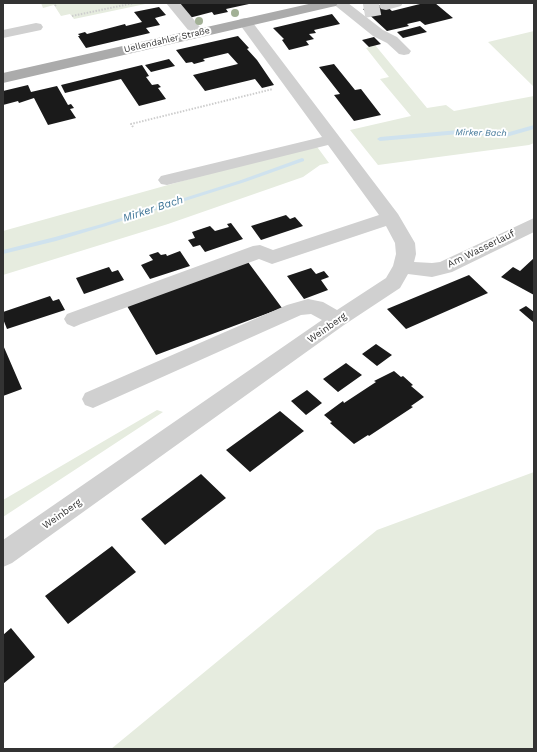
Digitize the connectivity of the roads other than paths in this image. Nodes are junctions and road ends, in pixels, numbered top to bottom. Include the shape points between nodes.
1 (174, 3) edge
2 (331, 3) edge
3 (339, 3) edge
4 (303, 6) edge
5 (245, 22) junction
6 (36, 27) dead end
7 (198, 33) junction
8 (3, 34) edge
9 (404, 51) dead end
10 (3, 78) edge
11 (333, 139) junction
12 (167, 180) dead end
13 (391, 218) junction
14 (534, 224) edge
15 (403, 266) junction
16 (74, 319) dead end
17 (337, 320) junction
18 (93, 400) dead end
19 (3, 555) edge

1 - 7 street
2 - 4 main road, Uellendahler Straße
3 - 9 street via 358,12 378,32
4 - 5 main road, Uellendahler Straße
5 - 7 main road, Uellendahler Straße
5 - 11 street, Weinberg
6 - 8 street
7 - 10 main road, Uellendahler Straße
11 - 12 street
11 - 13 street, Weinberg
13 - 15 street, Weinberg via 405,243
13 - 16 street via 272,257 260,251
14 - 15 street, Am Wasserlauf via 445,267 417,270
15 - 17 street, Weinberg via 393,283
17 - 18 street via 316,307 308,306 294,310
17 - 19 street, Weinberg

